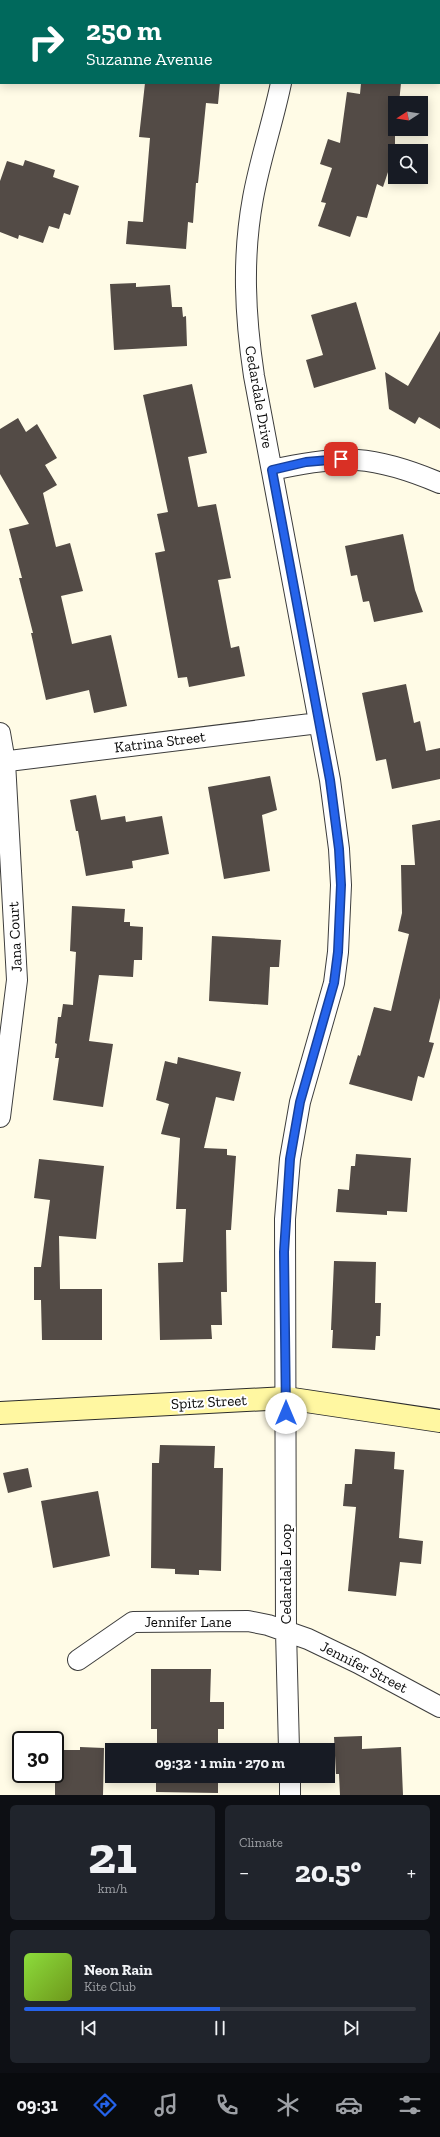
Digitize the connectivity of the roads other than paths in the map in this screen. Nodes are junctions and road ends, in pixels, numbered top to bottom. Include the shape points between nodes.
1 (281, 84) edge
2 (272, 470) junction
3 (440, 483) edge
4 (319, 723) junction
5 (0, 733) edge
6 (3, 762) edge
7 (0, 1117) edge
8 (286, 1398) junction
9 (0, 1414) edge
10 (440, 1421) edge
11 (286, 1631) junction
12 (78, 1660) dead end
13 (440, 1707) edge
14 (289, 1743) edge
15 (290, 1783) edge
16 (290, 1795) edge

1 - 2 street, Cedardale Drive via 252,199 244,290 254,376
2 - 3 street via 330,459 352,459 396,466
2 - 4 street, Cedardale Drive
4 - 6 street, Katrina Street
4 - 8 street, Cedardale Drive via 336,820 341,885 340,921 334,983 300,1102 290,1159 284,1252
5 - 6 street, Jana Court
6 - 7 street, Jana Court via 17,980
8 - 9 street, Spitz Street
8 - 10 street, Spitz Street
8 - 11 street, Cedardale Loop
11 - 12 street, Jennifer Lane via 248,1621 133,1622
11 - 13 street, Jennifer Street via 358,1662
11 - 14 street, Cedardale Loop
15 - 16 street

